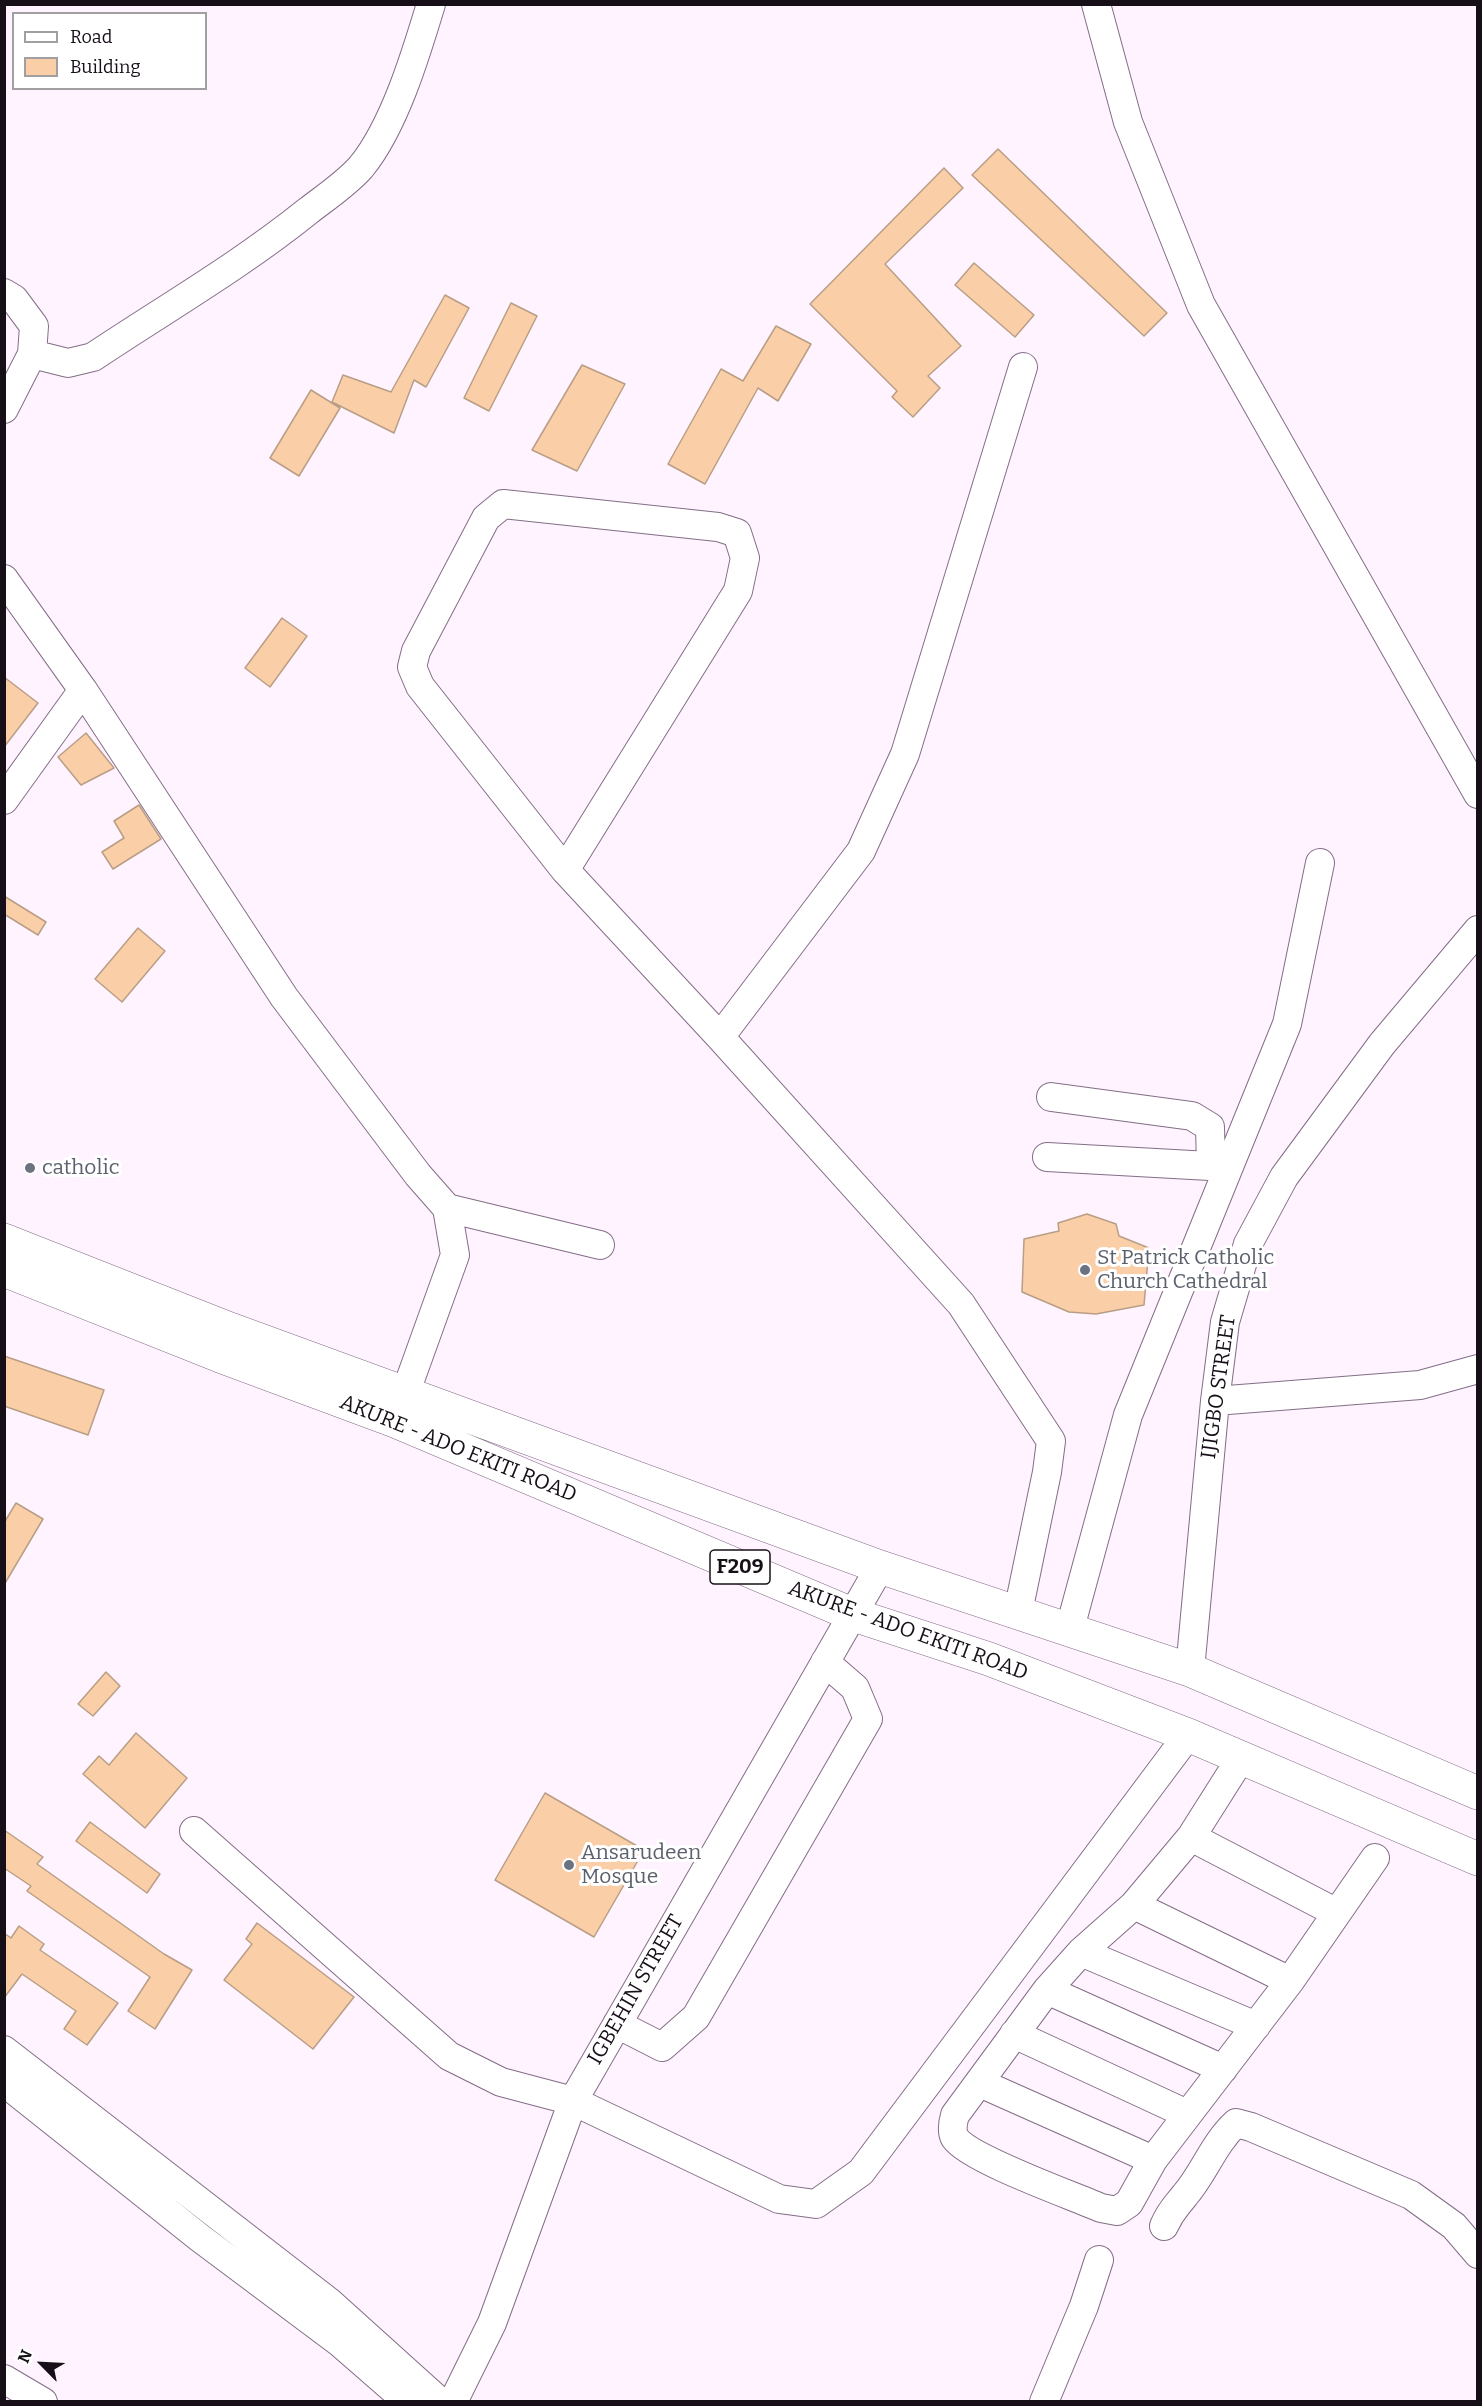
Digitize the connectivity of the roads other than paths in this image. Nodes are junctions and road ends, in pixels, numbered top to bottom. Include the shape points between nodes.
1 (431, 4) edge
2 (1096, 4) edge
3 (4, 293) edge
4 (32, 354) junction
5 (1023, 367) dead end
6 (4, 409) edge
7 (4, 579) edge
8 (83, 690) junction
9 (1478, 794) edge
10 (4, 800) edge
11 (1320, 863) dead end
12 (565, 870) junction
13 (1478, 930) edge
14 (720, 1037) junction
15 (1051, 1097) dead end
16 (1047, 1157) dead end
17 (1220, 1166) junction
18 (447, 1208) junction
19 (4, 1240) edge
20 (600, 1245) dead end
21 (4, 1270) edge
22 (1478, 1369) edge
23 (405, 1394) junction
24 (1215, 1401) junction
25 (880, 1567) junction
26 (1018, 1612) junction
27 (854, 1615) junction
28 (1070, 1628) junction
29 (825, 1662) junction
30 (1190, 1670) junction
31 (1188, 1735) junction
32 (1241, 1758) junction
33 (1478, 1793) edge
34 (194, 1831) dead end
35 (1191, 1838) junction
36 (1375, 1858) dead end
37 (1478, 1859) edge
38 (1134, 1905) junction
39 (1335, 1912) junction
40 (1081, 1952) junction
41 (1290, 1981) junction
42 (1047, 1990) junction
43 (616, 2024) junction
44 (1256, 2026) junction
45 (1014, 2034) junction
46 (4, 2050) edge
47 (1223, 2069) junction
48 (4, 2082) edge
49 (980, 2083) junction
50 (573, 2101) junction
51 (1187, 2114) junction
52 (1153, 2160) junction
53 (1164, 2226) dead end
54 (1478, 2254) edge
55 (1099, 2260) dead end
56 (4, 2379) edge
57 (43, 2402) edge
58 (408, 2402) edge
59 (440, 2402) edge
60 (453, 2402) edge
61 (1044, 2402) edge

1 - 4 street via 417,50 382,135 360,167 341,185 283,231 93,357 68,363
2 - 9 street via 1128,122 1201,305
3 - 4 street via 14,299 34,326
4 - 6 street
5 - 14 street via 905,754 861,850
7 - 8 street
8 - 10 street
8 - 18 street via 284,997
11 - 17 street via 1287,1024
12 - 12 street via 420,686 412,667 416,651 486,518 503,504 718,527 737,533 745,558 738,591
12 - 14 street
13 - 24 street, IJIGBO STREET via 1382,1044 1284,1177 1248,1244 1226,1322
14 - 26 street via 961,1304 1051,1440
15 - 17 street via 1192,1116 1210,1127
16 - 17 street
17 - 28 street via 1128,1414
18 - 20 street
18 - 23 street via 455,1255
19 - 23 main road, AKURE - ADO EKITI ROAD / F209
21 - 27 main road, AKURE - ADO EKITI ROAD / F209 via 395,1421
22 - 24 street via 1420,1385
23 - 25 main road, AKURE - ADO EKITI ROAD / F209
24 - 30 street, IJIGBO STREET
25 - 26 main road, AKURE - ADO EKITI ROAD / F209
25 - 27 street, IGBEHIN STREET
26 - 28 main road, AKURE - ADO EKITI ROAD / F209
27 - 29 street, IGBEHIN STREET
27 - 31 main road, AKURE - ADO EKITI ROAD / F209 via 989,1659
28 - 30 main road, AKURE - ADO EKITI ROAD / F209
29 - 43 street, IGBEHIN STREET
29 - 43 street via 855,1689 868,1719 696,2017 662,2047
30 - 33 main road, AKURE - ADO EKITI ROAD / F209
31 - 32 main road, AKURE - ADO EKITI ROAD / F209
31 - 50 street via 861,2172 816,2204 779,2199
32 - 35 street
32 - 37 main road, AKURE - ADO EKITI ROAD / F209
34 - 50 street via 449,2056 501,2082
35 - 38 street
35 - 39 street
36 - 39 street
38 - 40 street
38 - 41 street
39 - 41 street
40 - 42 street
40 - 44 street
41 - 44 street
42 - 45 street
42 - 47 street
43 - 50 street, IGBEHIN STREET
44 - 47 street
45 - 49 street
45 - 51 street
46 - 59 street via 328,2301
47 - 51 street
48 - 58 street via 200,2238 339,2342
49 - 52 street
49 - 52 street via 954,2115 952,2126 956,2138 973,2153 1101,2208 1117,2211 1130,2203
50 - 60 street, IGBEHIN STREET via 492,2323
51 - 52 street
53 - 54 street via 1172,2207 1236,2123 1411,2195 1454,2226
55 - 61 street
56 - 57 street

